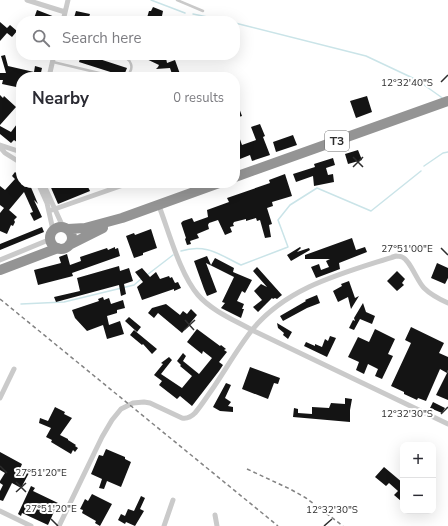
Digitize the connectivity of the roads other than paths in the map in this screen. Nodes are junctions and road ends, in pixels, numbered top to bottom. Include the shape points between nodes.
1 (27, 0) edge
2 (68, 0) edge
3 (176, 0) edge
4 (203, 11) dead end
5 (65, 12) junction
6 (64, 16) edge
7 (129, 60) edge
8 (52, 62) joint
9 (50, 72) edge
10 (95, 72) edge
11 (129, 72) edge
12 (443, 102) edge
13 (0, 146) edge
14 (16, 150) edge
15 (16, 160) edge
16 (240, 175) edge
17 (41, 188) edge
18 (45, 188) edge
19 (115, 188) edge
20 (202, 188) edge
21 (159, 206) junction
22 (52, 210) junction
23 (122, 218) junction
24 (65, 228) junction
25 (50, 235) junction
26 (69, 245) junction
27 (58, 248) junction
28 (0, 260) edge
29 (20, 262) junction
30 (0, 270) edge
31 (448, 303) edge
32 (252, 330) junction
33 (14, 369) dead end
34 (0, 398) edge
35 (448, 424) edge
36 (173, 500) dead end
37 (0, 511) edge
38 (215, 515) dead end
39 (31, 526) edge
40 (59, 526) edge
41 (164, 526) edge
42 (217, 526) edge

1 - 5 street
2 - 5 street
3 - 4 lane
5 - 6 street
7 - 11 lane via 132,66
8 - 9 street
8 - 10 lane
12 - 16 highway, T3
13 - 14 street
13 - 15 street via 5,153
17 - 22 street
18 - 22 street
19 - 22 street
20 - 21 highway
21 - 23 highway
21 - 32 street via 189,283 211,306
22 - 24 street
22 - 25 street
23 - 24 highway via 85,228
23 - 26 highway
24 - 25 highway via 56,228
24 - 26 highway via 72,235
25 - 27 highway via 52,244
25 - 28 street
25 - 29 highway via 38,252
26 - 27 highway
27 - 29 highway
29 - 30 highway
31 - 32 street via 433,296 424,288 407,261 396,256 302,290 284,300
32 - 35 street
32 - 40 street via 208,396 190,417 182,418 144,402 133,403 122,409 102,437
33 - 34 street
36 - 41 street
37 - 39 street
38 - 42 street

